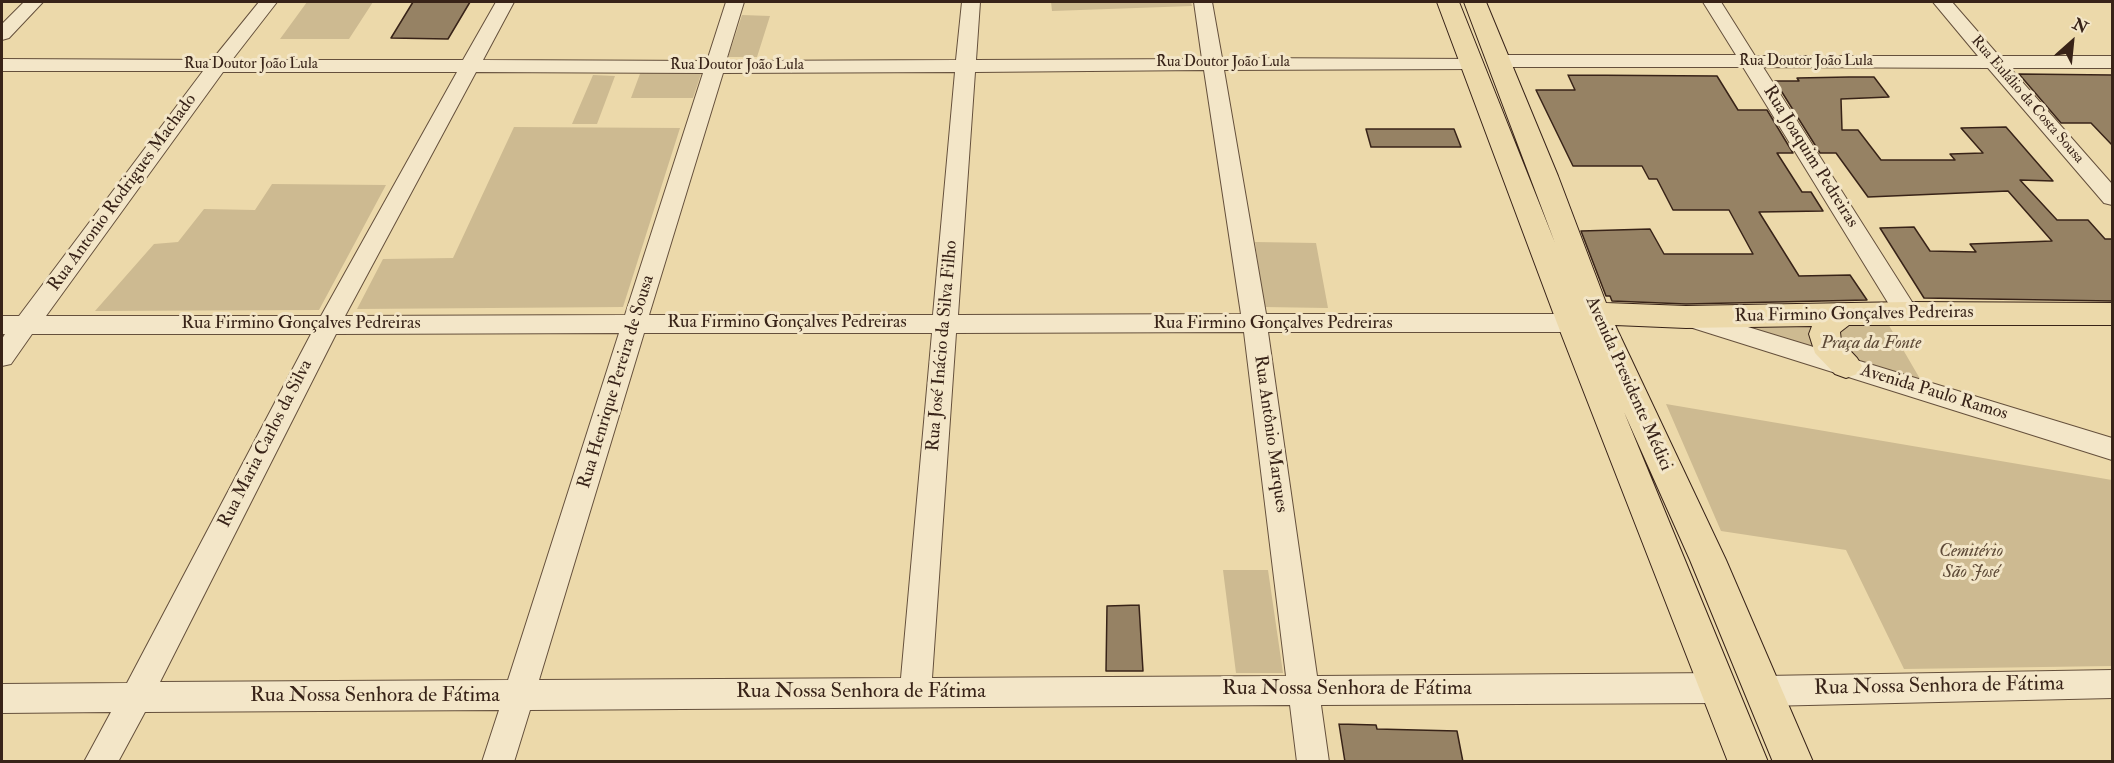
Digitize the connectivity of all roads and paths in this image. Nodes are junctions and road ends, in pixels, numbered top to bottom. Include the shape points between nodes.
1 (34, 2) edge
2 (268, 2) edge
3 (505, 2) edge
4 (735, 2) edge
5 (971, 2) edge
6 (1203, 2) edge
7 (1448, 2) edge
8 (1475, 2) edge
9 (1712, 2) edge
10 (1942, 2) edge
11 (2, 34) edge
12 (1213, 62) junction
13 (1486, 62) junction
14 (1750, 62) junction
15 (1994, 62) junction
16 (2112, 62) edge
17 (470, 64) junction
18 (2, 65) edge
19 (218, 65) junction
20 (965, 66) junction
21 (714, 67) junction
22 (2112, 198) edge
23 (1907, 313) junction
24 (1842, 314) junction
25 (2112, 314) edge
26 (1686, 317) junction
27 (1584, 318) junction
28 (328, 323) junction
29 (636, 323) junction
30 (945, 324) junction
31 (1255, 324) junction
32 (14, 326) edge
33 (2, 357) edge
34 (1846, 366) junction
35 (2112, 449) edge
36 (1708, 560) junction
37 (1668, 561) junction
38 (2112, 684) edge
39 (1720, 688) junction
40 (1304, 689) junction
41 (915, 691) junction
42 (1765, 691) junction
43 (518, 695) junction
44 (136, 697) junction
45 (2, 698) edge
46 (100, 762) edge
47 (498, 762) edge
48 (1313, 762) edge
49 (1748, 762) edge
50 (1793, 762) edge

1 - 11 street
2 - 19 street, Rua Antonio Rodrigues Machado
3 - 17 street, Rua Maria Carlos da Silva
4 - 21 street, Rua Henrique Pereira de Sousa
5 - 20 street, Rua José Inácio da Silva Filho
6 - 12 street, Rua Antônio Marques
7 - 13 main road, Avenida Presidente Médici
8 - 13 main road, Avenida Presidente Médici
9 - 14 street, Rua Joaquim Pedreiras
10 - 15 street, Rua Eulálio da Costa Sousa
12 - 13 street, Rua Doutor João Lula
12 - 20 street, Rua Doutor João Lula
12 - 31 street, Rua Antônio Marques
13 - 14 street, Rua Doutor João Lula
13 - 27 main road, Avenida Presidente Médici
14 - 15 street, Rua Doutor João Lula
14 - 23 street, Rua Joaquim Pedreiras
15 - 16 street, Rua Doutor João Lula
15 - 22 street, Rua Eulálio da Costa Sousa
17 - 19 street, Rua Doutor João Lula
17 - 21 street, Rua Doutor João Lula
17 - 28 street, Rua Maria Carlos da Silva
18 - 19 street, Rua Doutor João Lula
19 - 32 street, Rua Antonio Rodrigues Machado
20 - 21 street, Rua Doutor João Lula
20 - 30 street, Rua José Inácio da Silva Filho
21 - 29 street, Rua Henrique Pereira de Sousa
23 - 24 main road, Rua Firmino Gonçalves Pedreiras
23 - 25 main road, Rua Firmino Gonçalves Pedreiras
24 - 26 main road, Rua Firmino Gonçalves Pedreiras
24 - 34 main road via 1827,326 1824,334 1826,345
26 - 27 main road, Rua Firmino Gonçalves Pedreiras
26 - 34 street, Avenida Paulo Ramos
27 - 31 street, Rua Firmino Gonçalves Pedreiras
27 - 36 main road, Avenida Presidente Médici
27 - 37 main road, Avenida Presidente Médici
28 - 29 street, Rua Firmino Gonçalves Pedreiras
28 - 32 street, Rua Firmino Gonçalves Pedreiras
28 - 44 street, Rua Maria Carlos da Silva
29 - 30 street, Rua Firmino Gonçalves Pedreiras
29 - 43 street, Rua Henrique Pereira de Sousa
30 - 31 street, Rua Firmino Gonçalves Pedreiras
30 - 41 street, Rua José Inácio da Silva Filho
31 - 40 street, Rua Antônio Marques
32 - 33 street, Rua Antonio Rodrigues Machado
34 - 35 street, Avenida Paulo Ramos
36 - 37 main road
36 - 42 main road, Avenida Presidente Médici
37 - 39 main road, Avenida Presidente Médici
38 - 42 street, Rua Nossa Senhora de Fátima
39 - 40 street, Rua Nossa Senhora de Fátima
39 - 49 main road, Avenida Presidente Médici
40 - 41 street, Rua Nossa Senhora de Fátima
40 - 48 street, Rua Antônio Marques
41 - 43 street, Rua Nossa Senhora de Fátima
42 - 50 main road, Avenida Presidente Médici
43 - 44 street, Rua Nossa Senhora de Fátima
43 - 47 street, Rua Henrique Pereira de Sousa
44 - 45 street, Rua Nossa Senhora de Fátima
44 - 46 street, Rua Maria Carlos da Silva

